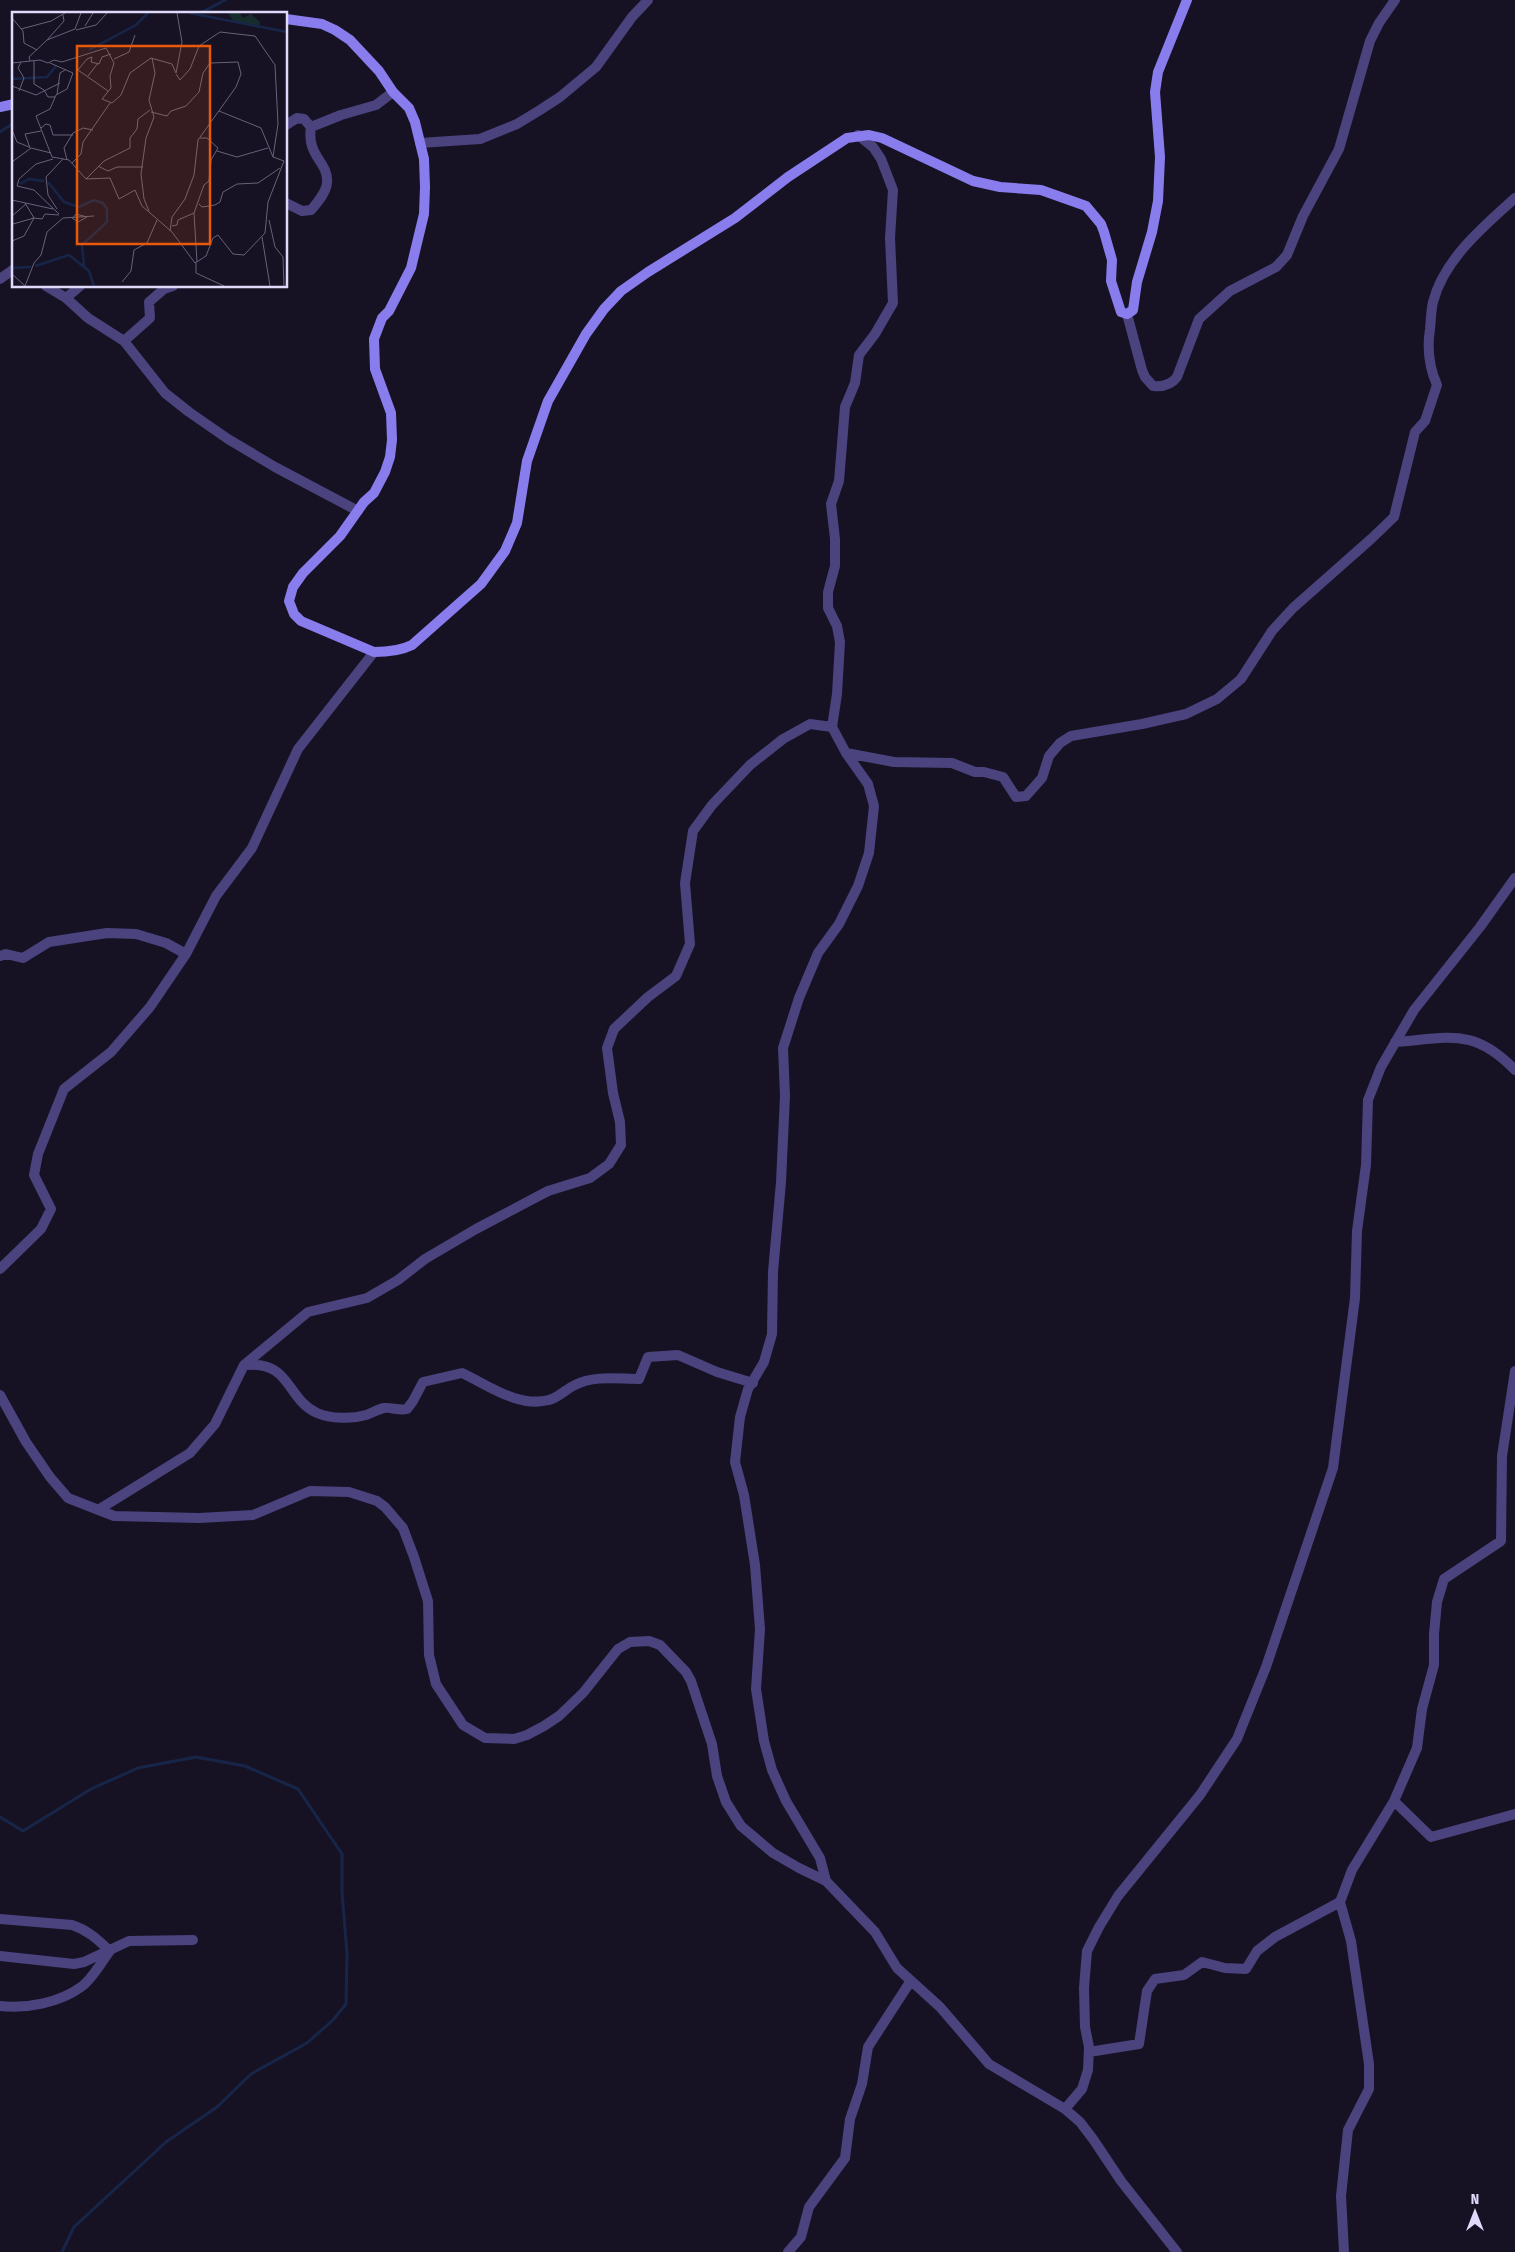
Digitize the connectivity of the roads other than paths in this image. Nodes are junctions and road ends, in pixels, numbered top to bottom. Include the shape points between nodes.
1 (648, 0) edge
2 (1187, 0) edge
3 (1395, 0) edge
4 (288, 19) edge
5 (393, 92) junction
6 (288, 124) edge
7 (311, 128) junction
8 (858, 135) junction
9 (420, 143) junction
10 (1515, 198) edge
11 (288, 204) edge
12 (12, 270) edge
13 (0, 279) edge
14 (49, 288) edge
15 (78, 288) edge
16 (167, 288) edge
17 (66, 298) junction
18 (1127, 314) junction
19 (124, 341) junction
20 (358, 511) junction
21 (374, 652) junction
22 (832, 727) junction
23 (846, 753) junction
24 (1515, 878) edge
25 (186, 954) junction
26 (0, 956) edge
27 (1395, 1042) junction
28 (1515, 1070) edge
29 (0, 1269) edge
30 (244, 1365) junction
31 (1515, 1371) edge
32 (753, 1383) junction
33 (0, 1395) edge
34 (98, 1510) junction
35 (1394, 1802) junction
36 (1515, 1814) edge
37 (826, 1881) junction
38 (1340, 1902) junction
39 (0, 1919) edge
40 (193, 1940) dead end
41 (110, 1951) junction
42 (0, 1956) edge
43 (910, 1982) junction
44 (0, 2006) edge
45 (1089, 2052) junction
46 (1066, 2109) junction
47 (788, 2252) edge
48 (1176, 2252) edge
49 (1344, 2252) edge

1 - 9 street via 596,68 540,110 517,124 480,139
2 - 18 main road via 1158,72 1155,112 1160,157 1157,212 1137,282 1133,310
3 - 18 street via 1370,41 1339,149 1303,216 1287,255 1276,267 1230,291 1199,319 1177,377 1170,384 1153,386 1145,377
4 - 5 main road via 322,24 347,37
5 - 7 street via 376,105
5 - 9 main road via 409,108
6 - 7 street via 297,118 304,119
7 - 11 street via 312,150 324,166 327,183 312,210
8 - 18 main road via 882,138 973,181 1000,188 1041,190 1086,206 1101,224 1112,260 1111,282 1116,301 1121,312
8 - 21 main road via 847,138 788,177 735,218 648,272 621,291 604,309 548,401 527,461 517,523 505,551 481,584 412,645 401,651
8 - 22 street via 873,147 881,159 893,190 890,238 893,303 859,355 855,383 845,407 839,481 831,504 835,566 828,592 828,608 837,626 840,660
9 - 20 main road via 426,187 419,240 406,281 382,318 374,339 375,369 391,413 390,457 377,487
10 - 23 street via 1475,235 1447,271 1433,302 1428,339 1431,372 1436,385 1425,422 1415,432 1394,517 1293,608 1272,631 1241,679 1217,699 1186,714 1070,736 1049,756 1042,778 1026,796 1016,797 1003,777 975,772 952,763 894,762
12 - 13 street
14 - 17 street
15 - 17 street
16 - 19 street via 149,302 150,318
17 - 19 street via 88,318
19 - 20 street via 165,393 189,412 275,467
20 - 21 main road via 340,536 296,582 290,601 294,614 301,621
21 - 25 street via 298,749 252,848 216,896
22 - 23 street
22 - 30 street via 810,724 783,739 750,765 712,805 693,831 685,883 690,944 676,976 614,1029 607,1048 622,1145 609,1164 590,1178 548,1191 476,1229 367,1298 308,1312
23 - 32 street via 868,784 874,806 869,852 858,886 839,924 818,954 783,1048 785,1096 772,1334 764,1362
24 - 27 street via 1414,1010
25 - 26 street via 166,943 136,934 107,933 49,942 23,958 6,954
25 - 29 street via 150,1007 111,1052 64,1089 38,1154 34,1175 51,1210 41,1229
27 - 28 street via 1465,1038 1481,1042 1500,1054
27 - 45 street via 1381,1066 1368,1100 1355,1298 1333,1468 1266,1667 1237,1738 1200,1795 1118,1896 1088,1951 1084,1988
30 - 32 street via 258,1364 275,1369 302,1401 319,1414 356,1418 385,1408 407,1409 423,1382 462,1373 498,1391 532,1401 550,1400 586,1380 639,1380 648,1357 678,1355
30 - 34 street via 215,1424 190,1453
31 - 35 street via 1502,1456 1501,1541 1444,1579 1436,1602 1434,1665 1422,1709 1417,1748
32 - 37 street via 748,1389 740,1417 735,1462 755,1564 760,1629 756,1689 772,1770 786,1802 820,1858
33 - 34 street via 26,1442 59,1488 68,1498
34 - 37 street via 128,1517 233,1517 253,1515 310,1491 336,1490 370,1497 385,1507 403,1528 428,1601 432,1673 463,1725 486,1738 514,1739 527,1735 559,1716 624,1644 656,1643 666,1650 691,1681 731,1814 773,1853
35 - 36 street via 1431,1837
35 - 38 street via 1352,1870
37 - 43 street via 875,1932 894,1964
38 - 45 street via 1275,1937 1257,1951 1246,1968 1225,1968 1202,1962 1184,1975 1155,1979 1147,1991 1139,2044
38 - 49 street via 1351,1941 1370,2089 1348,2130 1341,2196
39 - 41 street via 72,1925 94,1935
40 - 41 street via 131,1941
41 - 42 street via 74,1964
41 - 44 street via 82,1987 46,2004 14,2008
43 - 46 street via 940,2007 989,2064
43 - 47 street via 868,2047 862,2084 850,2119 845,2158 809,2207 801,2237
45 - 46 street via 1082,2089
46 - 48 street via 1093,2139

